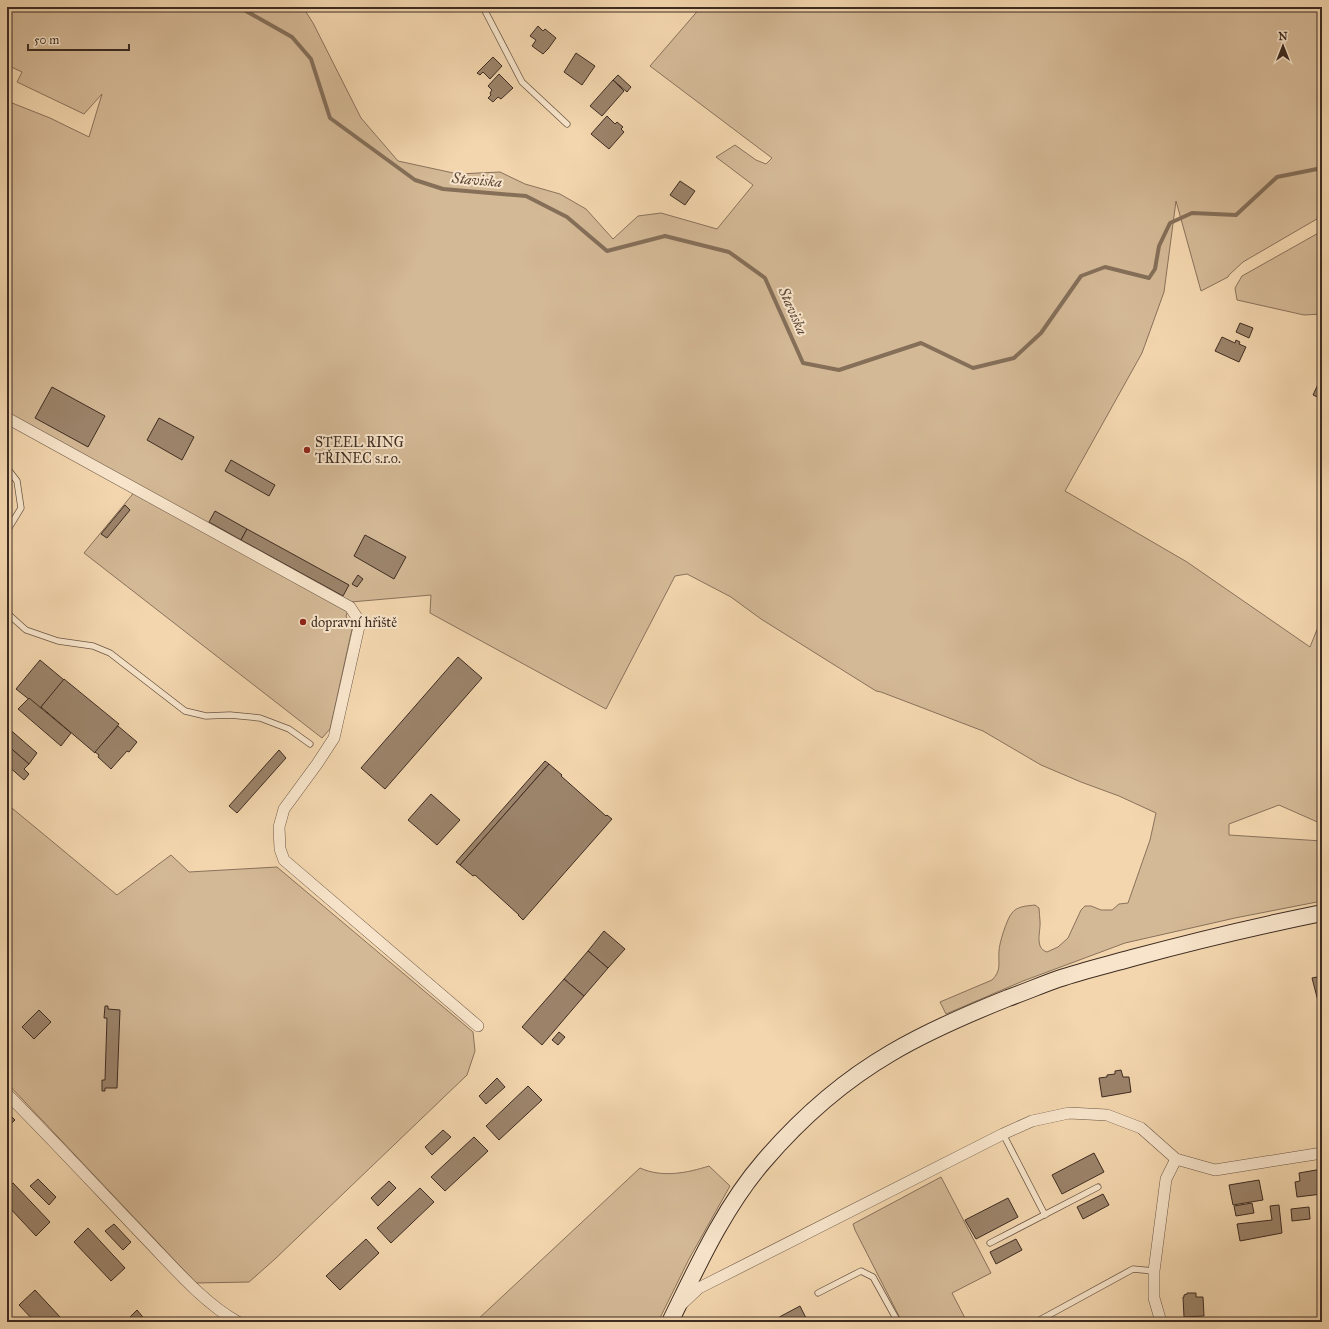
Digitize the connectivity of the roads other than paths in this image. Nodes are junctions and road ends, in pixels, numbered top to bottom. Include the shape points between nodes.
1 (483, 7) edge
2 (567, 124) dead end
3 (7, 418) edge
4 (7, 468) edge
5 (7, 531) edge
6 (7, 613) edge
7 (310, 744) dead end
8 (1322, 913) edge
9 (478, 1026) dead end
10 (7, 1094) edge
11 (1003, 1134) junction
12 (1322, 1153) edge
13 (1176, 1159) junction
14 (1098, 1187) dead end
15 (1045, 1215) junction
16 (990, 1243) dead end
17 (1154, 1271) junction
18 (818, 1293) dead end
19 (674, 1315) edge
20 (238, 1322) edge
21 (898, 1322) edge
22 (1036, 1322) edge
23 (1161, 1322) edge

1 - 2 lane via 522,82
3 - 9 street via 350,607 360,622 334,738 284,809 280,827 280,849 284,860
4 - 5 lane via 17,481 21,508
6 - 7 lane via 26,630 58,641 93,646 110,653 185,711 206,716 260,718 289,729
8 - 19 street via 1191,942 1059,979 969,1014 924,1034 889,1054 818,1106 763,1162 726,1214
10 - 20 street via 191,1284 226,1315
11 - 13 street via 1032,1121 1069,1113 1108,1115 1141,1128
11 - 15 lane
11 - 19 street via 699,1288
12 - 13 street via 1215,1170
13 - 17 street via 1166,1179
14 - 15 lane
15 - 16 lane
17 - 22 lane via 1133,1269
17 - 23 street via 1154,1298
18 - 21 lane via 861,1271 873,1277

